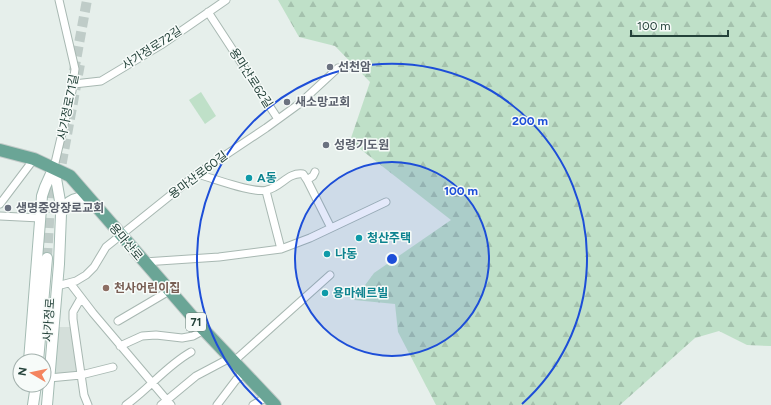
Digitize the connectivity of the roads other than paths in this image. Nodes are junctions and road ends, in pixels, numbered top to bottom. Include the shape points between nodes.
1 (59, 0) edge
2 (226, 0) edge
3 (208, 12) junction
4 (338, 68) dead end
5 (74, 84) junction
6 (278, 119) junction
7 (0, 150) edge
8 (34, 159) junction
9 (54, 168) junction
10 (315, 172) dead end
11 (197, 174) junction
12 (307, 180) junction
13 (266, 191) junction
14 (92, 201) junction
15 (386, 202) dead end
16 (42, 203) junction
17 (0, 204) edge
18 (61, 209) junction
19 (0, 216) edge
20 (40, 218) junction
21 (331, 228) junction
22 (121, 235) junction
23 (281, 249) junction
24 (144, 262) junction
25 (330, 276) dead end
26 (70, 283) junction
27 (57, 286) junction
28 (169, 291) junction
29 (81, 298) junction
30 (118, 321) dead end
31 (204, 330) junction
32 (120, 346) junction
33 (191, 352) dead end
34 (30, 353) edge
35 (39, 353) edge
36 (45, 353) edge
37 (51, 353) edge
38 (231, 360) junction
39 (113, 367) dead end
40 (244, 373) junction
41 (81, 376) junction
42 (52, 378) edge
43 (152, 382) junction
44 (29, 393) edge
45 (35, 393) edge
46 (43, 393) edge
47 (48, 393) edge
48 (271, 401) edge
49 (166, 403) edge
50 (28, 405) edge
51 (33, 405) edge
52 (42, 405) edge
53 (47, 405) edge
54 (88, 405) edge
55 (126, 405) edge
56 (217, 405) edge
57 (253, 405) edge

1 - 5 street, 사가정로71길 via 73,55
2 - 3 street, 사가정로72길
3 - 5 street, 사가정로72길 via 161,45 101,80
3 - 6 street, 용마산로62길
4 - 6 street, 용마산로62길 via 307,97
5 - 9 street, 사가정로71길
6 - 11 street, 용마산로60길
7 - 8 main road, 용마산로 / 71
8 - 9 main road, 용마산로 / 71
8 - 17 street
9 - 14 main road, 용마산로 / 71 via 70,176
9 - 16 main road via 45,186
9 - 18 main road
10 - 12 street
11 - 13 street via 233,185
11 - 22 street, 용마산로60길
12 - 13 street via 303,174 294,174
12 - 21 street
13 - 23 street
14 - 18 main road via 75,198
14 - 22 main road, 용마산로 / 71
15 - 21 street
16 - 18 main road via 46,198 52,197
16 - 20 main road
18 - 27 main road
19 - 20 street
20 - 34 main road
21 - 23 street
22 - 24 main road, 용마산로 / 71
22 - 26 street, 용마산로60길 via 106,247 94,267
23 - 24 street via 220,257
24 - 28 main road, 용마산로 / 71
25 - 38 street
26 - 27 street, 용마산로60길
26 - 29 street
27 - 37 main road
28 - 30 street
28 - 31 main road, 용마산로 / 71
29 - 32 street
29 - 41 street via 72,316
31 - 32 street via 182,338 142,336
31 - 38 main road, 용마산로 / 71
32 - 43 street
33 - 43 street
35 - 36 main road, 사가정로 via 50,258
38 - 40 main road, 용마산로 / 71
38 - 49 street via 196,376
39 - 41 street
40 - 48 main road, 용마산로 / 71
40 - 56 street
41 - 42 street
41 - 54 street
43 - 49 street
43 - 55 street via 144,392
44 - 50 main road
45 - 51 main road
46 - 52 main road, 사가정로
47 - 53 main road
48 - 57 street

